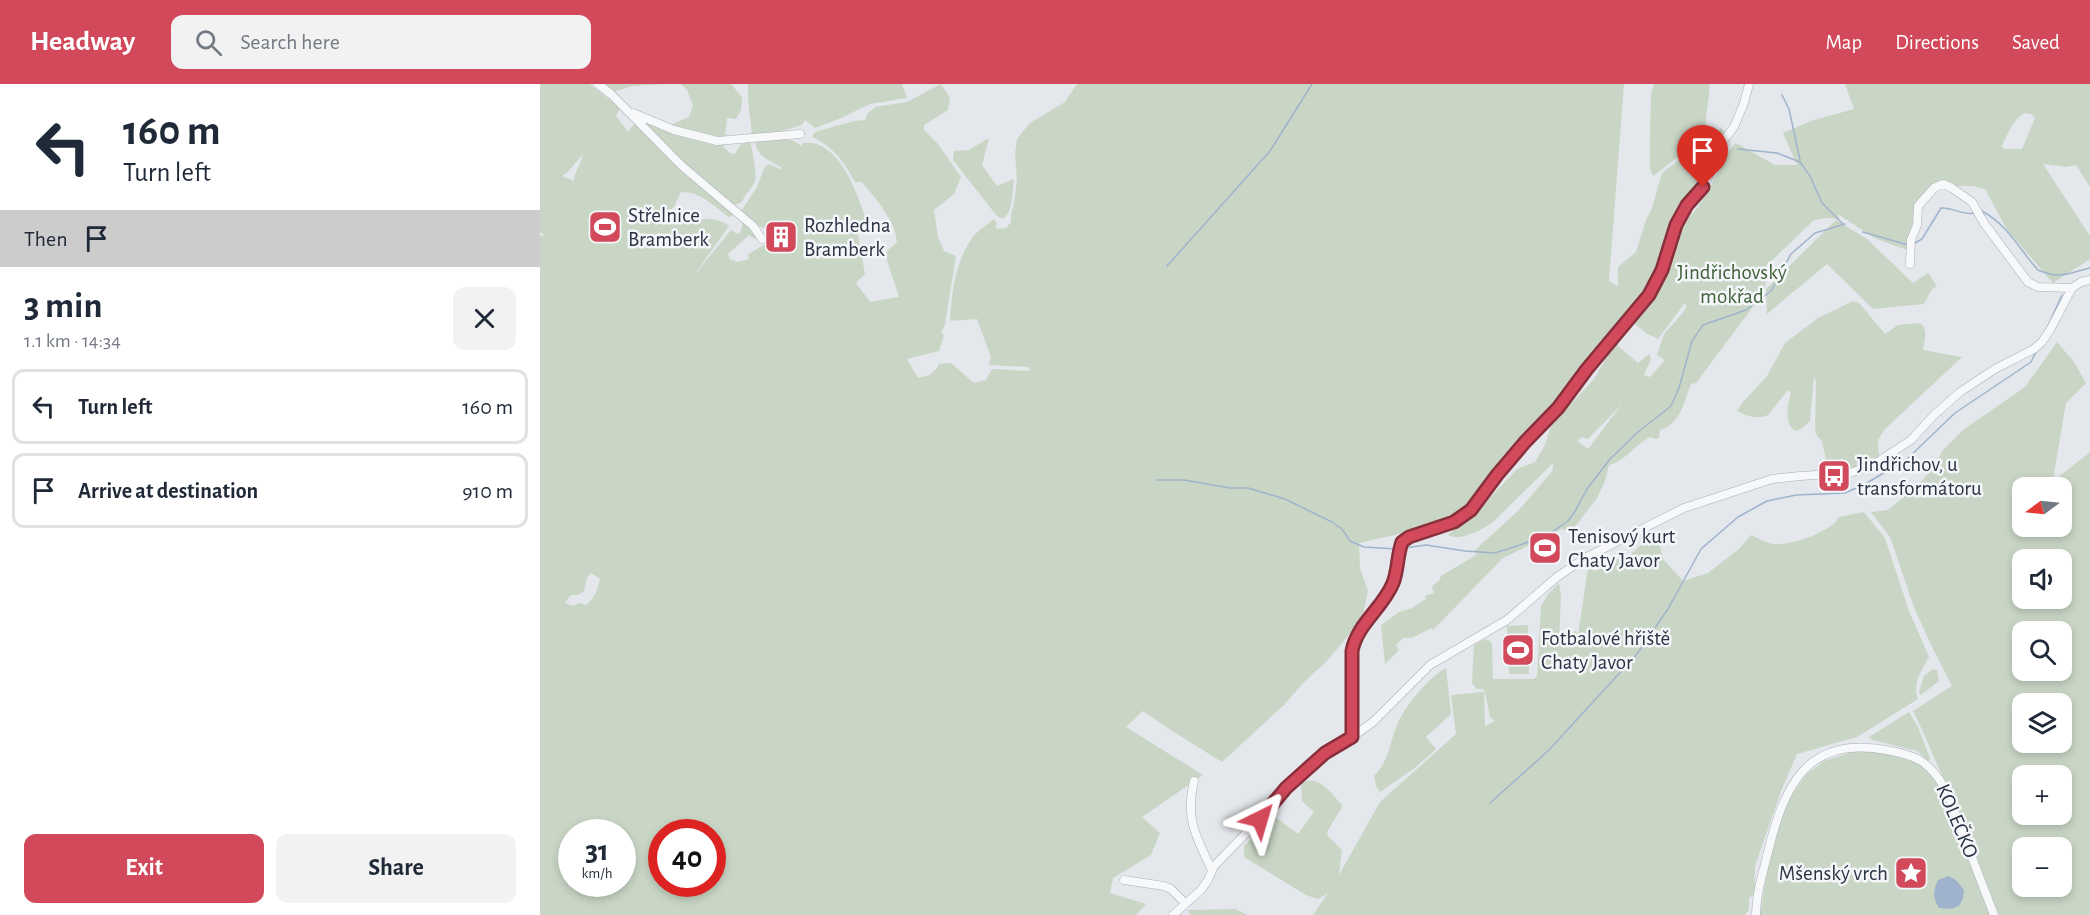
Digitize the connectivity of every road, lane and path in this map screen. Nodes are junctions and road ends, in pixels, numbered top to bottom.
1 (598, 84) edge
2 (1749, 84) edge
3 (626, 109) junction
4 (800, 134) dead end
5 (762, 239) dead end
6 (1910, 264) dead end
7 (2090, 280) edge
8 (2072, 288) junction
9 (1352, 737) junction
10 (1194, 781) dead end
11 (1212, 870) junction
12 (1124, 880) dead end
13 (1185, 903) junction
14 (1173, 915) edge
15 (1756, 915) edge
16 (1994, 915) edge

1 - 3 street
2 - 9 street
3 - 4 street
3 - 5 street
6 - 8 street
7 - 8 street
8 - 9 street
9 - 11 street
10 - 11 street
11 - 13 street
12 - 13 street
13 - 14 street
15 - 16 street, KOLEČKO

